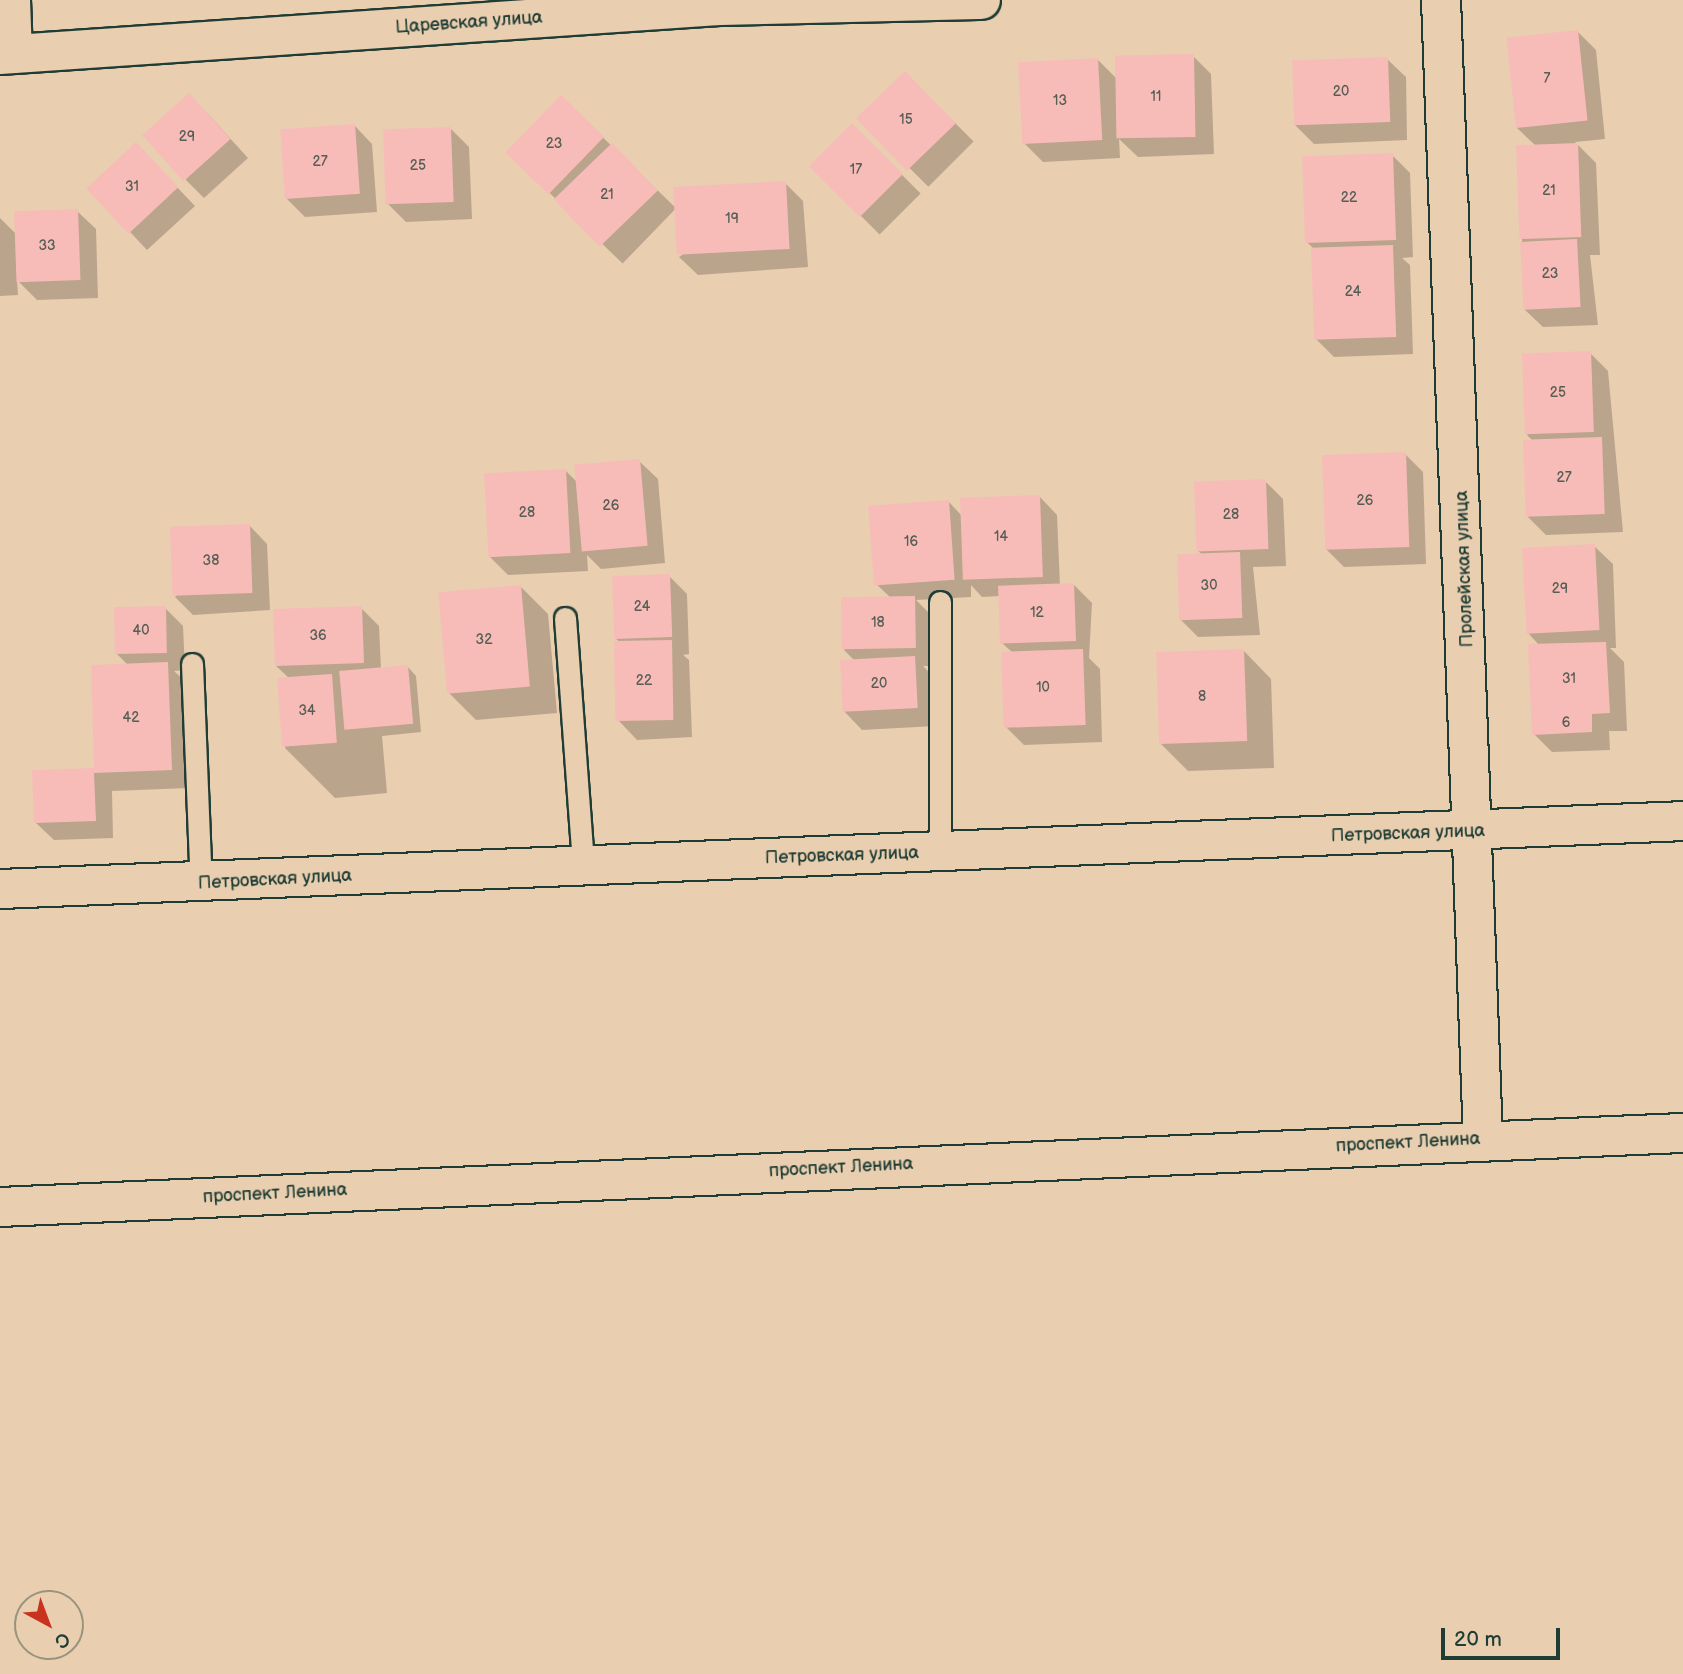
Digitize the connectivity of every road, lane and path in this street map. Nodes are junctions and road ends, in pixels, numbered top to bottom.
1 (11, 0) edge
2 (981, 0) edge
3 (1441, 0) edge
4 (718, 3) edge
5 (7, 55) edge
6 (940, 602) dead end
7 (565, 618) dead end
8 (192, 664) dead end
9 (1683, 821) edge
10 (1476, 832) junction
11 (940, 852) junction
12 (583, 866) junction
13 (201, 884) junction
14 (0, 889) edge
15 (1683, 1133) edge
16 (1483, 1139) junction
17 (0, 1207) edge

1 - 5 street
2 - 4 street, Царевская улица
3 - 10 street, Пролейская улица
4 - 5 street, Царевская улица
6 - 11 lane
7 - 12 lane
8 - 13 lane
9 - 10 street, Петровская улица
10 - 11 street, Петровская улица
10 - 16 street, Пролейская улица
11 - 12 street, Петровская улица
12 - 13 street, Петровская улица
13 - 14 street, Петровская улица
15 - 16 street, проспект Ленина
16 - 17 street, проспект Ленина

